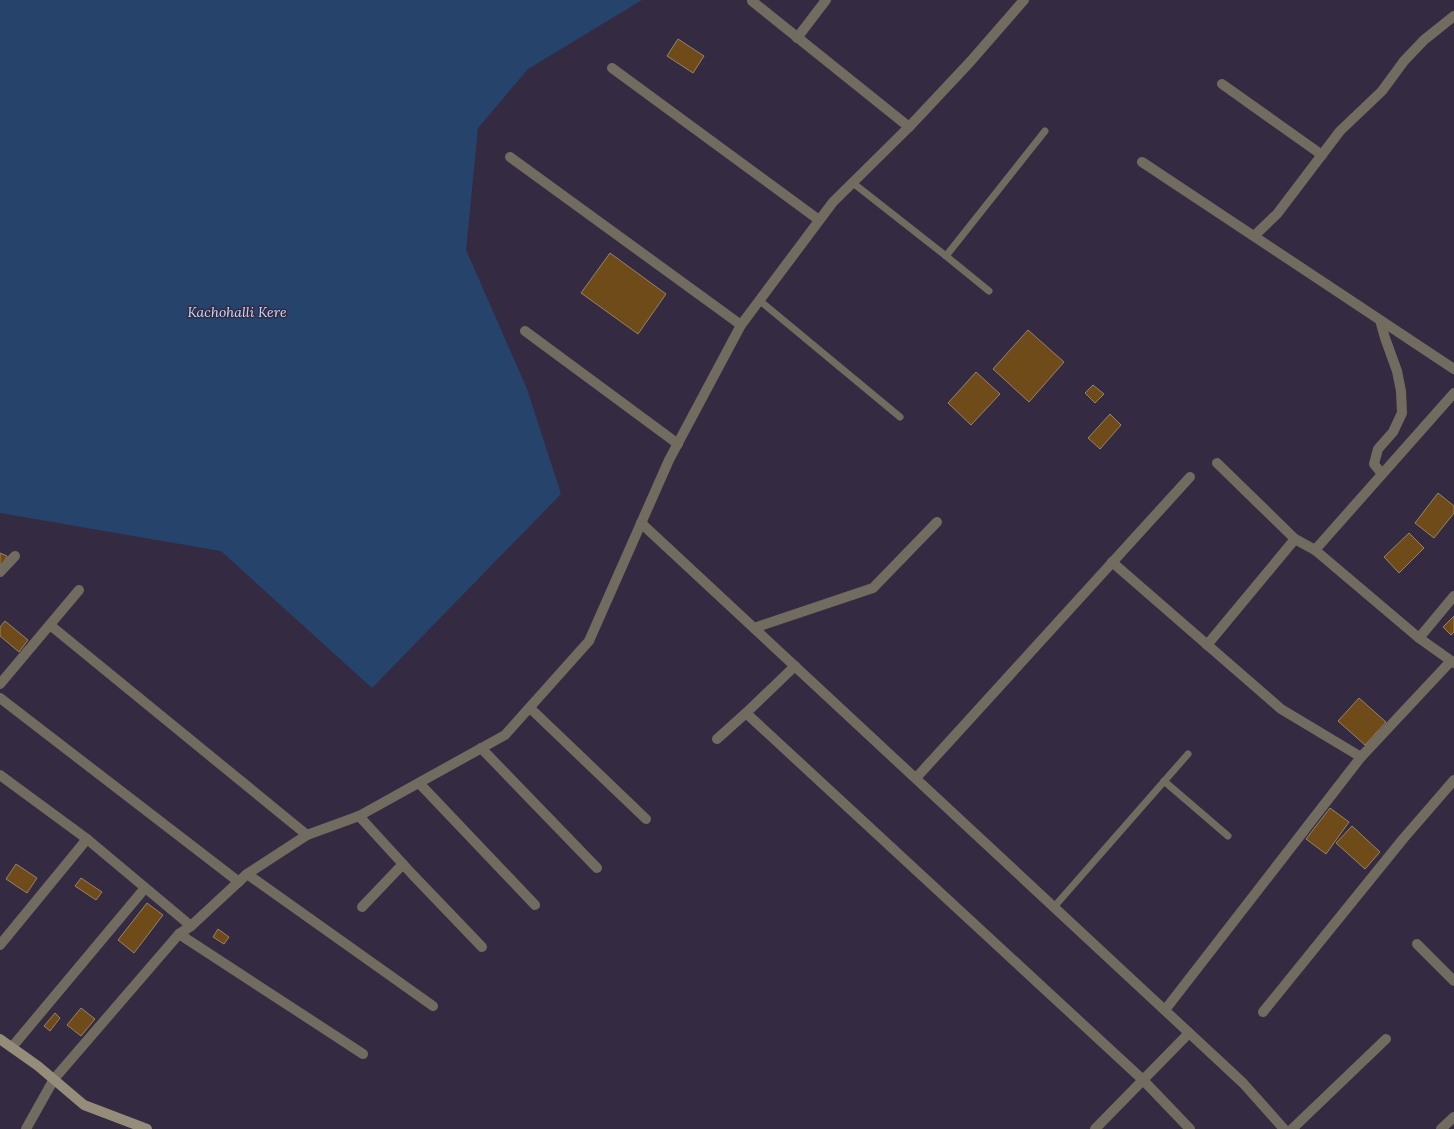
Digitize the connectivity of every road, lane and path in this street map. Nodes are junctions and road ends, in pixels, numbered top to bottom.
1 (752, 0) edge
2 (826, 0) edge
3 (1024, 0) edge
4 (1454, 16) edge
5 (797, 38) junction
6 (612, 68) dead end
7 (1222, 84) dead end
8 (909, 127) junction
9 (1045, 132) dead end
10 (1322, 154) junction
11 (510, 157) dead end
12 (1142, 162) dead end
13 (853, 183) junction
14 (820, 220) junction
15 (1254, 236) junction
16 (946, 256) junction
17 (989, 291) dead end
18 (759, 300) junction
19 (1380, 320) junction
20 (741, 325) junction
21 (525, 331) dead end
22 (1454, 369) edge
23 (1454, 393) edge
24 (900, 417) dead end
25 (678, 444) junction
26 (1217, 463) dead end
27 (1382, 474) junction
28 (1190, 477) dead end
29 (641, 522) junction
30 (937, 522) dead end
31 (1295, 539) junction
32 (1315, 550) junction
33 (15, 556) dead end
34 (1112, 562) junction
35 (0, 572) edge
36 (79, 590) dead end
37 (1454, 596) edge
38 (50, 625) junction
39 (754, 628) junction
40 (1419, 638) junction
41 (1207, 644) junction
42 (1452, 662) edge
43 (795, 666) junction
44 (0, 684) edge
45 (0, 698) edge
46 (530, 708) junction
47 (746, 713) junction
48 (717, 739) dead end
49 (481, 748) junction
50 (1188, 754) dead end
51 (1361, 757) junction
52 (0, 775) edge
53 (916, 778) junction
54 (1454, 780) edge
55 (1164, 781) junction
56 (419, 783) junction
57 (359, 816) junction
58 (646, 819) dead end
59 (307, 835) junction
60 (1228, 836) dead end
61 (87, 839) junction
62 (403, 864) junction
63 (597, 868) dead end
64 (248, 874) junction
65 (239, 882) junction
66 (145, 888) junction
67 (535, 905) dead end
68 (362, 907) dead end
69 (1054, 907) junction
70 (191, 926) junction
71 (179, 934) junction
72 (1417, 944) dead end
73 (0, 945) edge
74 (482, 947) dead end
75 (1454, 980) edge
76 (433, 1006) dead end
77 (1165, 1010) junction
78 (1263, 1012) dead end
79 (1189, 1033) junction
80 (0, 1039) edge
81 (1386, 1039) dead end
82 (12, 1047) junction
83 (363, 1054) dead end
84 (54, 1079) junction
85 (1143, 1080) junction
86 (1454, 1118) edge
87 (26, 1129) edge
88 (147, 1129) edge
89 (1095, 1129) edge
90 (1190, 1129) edge
91 (1284, 1129) edge
92 (1292, 1129) edge
93 (1442, 1129) edge

1 - 5 street
2 - 5 street
3 - 8 street
4 - 10 street
5 - 8 street
6 - 14 street
7 - 10 street
8 - 13 street
9 - 16 lane
10 - 15 street
11 - 20 street
12 - 15 street
13 - 14 street
13 - 16 lane
14 - 18 street
15 - 19 street
16 - 17 lane
18 - 20 street
18 - 24 lane
19 - 22 street
19 - 27 street
20 - 25 street
21 - 25 street
23 - 27 street
25 - 29 street
26 - 31 street
27 - 32 street
28 - 34 street
29 - 39 street
29 - 46 street
30 - 39 street
31 - 32 street
31 - 41 street
32 - 40 street
33 - 35 street
34 - 41 street
34 - 53 street
36 - 38 street
37 - 40 street
38 - 44 street
38 - 59 street
39 - 43 street
40 - 42 street
41 - 51 street
42 - 51 street
43 - 47 street
43 - 53 street
45 - 65 street
46 - 49 street
46 - 58 street
47 - 48 street
47 - 85 street
49 - 56 street
49 - 63 street
50 - 55 lane
51 - 77 street
52 - 61 street
53 - 69 street
54 - 78 street
55 - 60 lane
55 - 69 lane
56 - 57 street
56 - 67 street
57 - 59 street
57 - 62 street
59 - 64 street
61 - 66 street
61 - 73 street
62 - 68 street
62 - 74 street
64 - 65 street
64 - 76 street
65 - 70 street
66 - 70 street
66 - 82 street
69 - 77 street
70 - 71 street
71 - 83 street
71 - 84 street
72 - 75 street
77 - 79 street
79 - 85 street
79 - 91 street
80 - 82 main road
81 - 92 street
82 - 84 main road
84 - 87 street
84 - 88 main road
85 - 89 street
85 - 90 street
86 - 93 street

